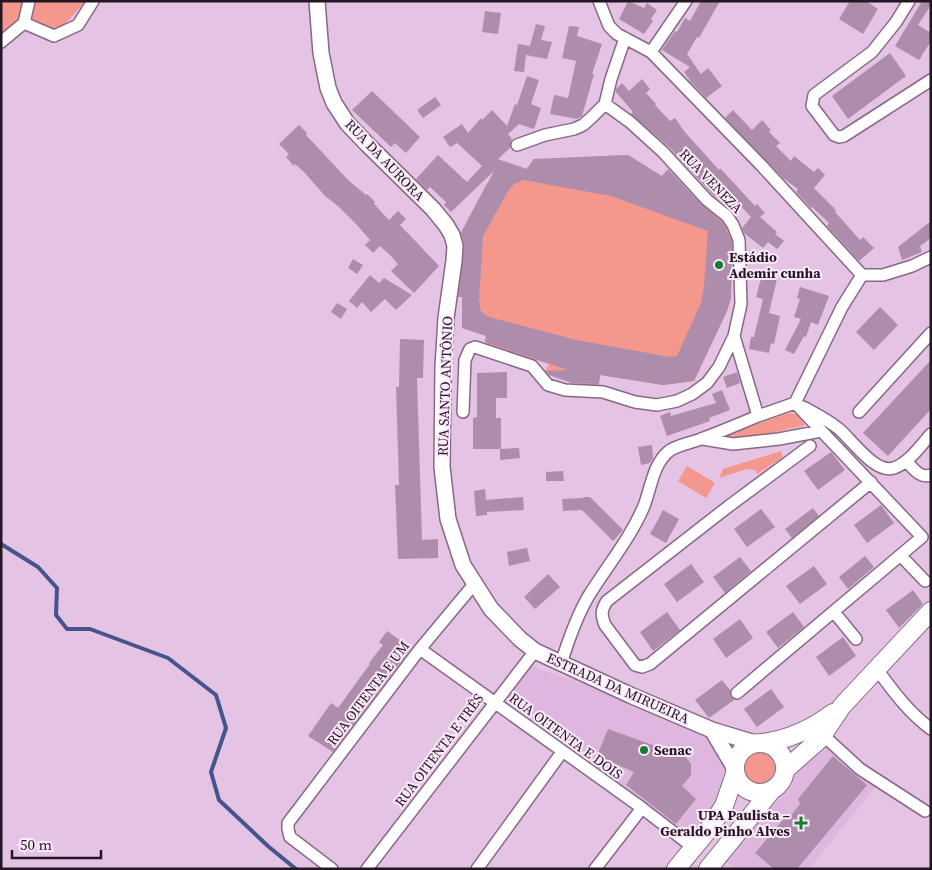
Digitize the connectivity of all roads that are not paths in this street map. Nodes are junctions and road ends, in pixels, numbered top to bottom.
1 (29, 1) edge
2 (93, 1) edge
3 (316, 1) edge
4 (599, 1) edge
5 (686, 1) edge
6 (909, 1) edge
7 (24, 23) junction
8 (625, 38) junction
9 (1, 42) edge
10 (651, 52) junction
11 (931, 80) edge
12 (605, 104) junction
13 (517, 145) dead end
14 (446, 225) joint
15 (931, 257) edge
16 (862, 275) junction
17 (931, 333) edge
18 (734, 336) junction
19 (443, 367) junction
20 (465, 367) junction
21 (795, 403) junction
22 (464, 412) dead end
23 (859, 412) dead end
24 (758, 416) junction
25 (821, 431) junction
26 (931, 434) edge
27 (704, 438) junction
28 (810, 446) dead end
29 (906, 461) junction
30 (931, 474) edge
31 (871, 482) junction
32 (448, 519) joint
33 (901, 556) junction
34 (925, 581) dead end
35 (475, 583) junction
36 (931, 611) edge
37 (834, 612) junction
38 (856, 639) dead end
39 (420, 649) junction
40 (536, 651) junction
41 (561, 664) junction
42 (876, 668) junction
43 (737, 693) dead end
44 (494, 702) junction
45 (842, 706) junction
46 (931, 729) edge
47 (712, 730) junction
48 (822, 735) junction
49 (759, 743) junction
50 (562, 752) junction
51 (785, 770) junction
52 (735, 771) junction
53 (771, 791) junction
54 (642, 808) junction
55 (925, 811) dead end
56 (694, 848) junction
57 (715, 866) edge
58 (332, 869) edge
59 (367, 869) edge
60 (477, 869) edge
61 (595, 869) edge
62 (676, 869) edge

1 - 7 street
2 - 7 street
3 - 14 main road, RUA DA AURORA
4 - 8 street
5 - 10 street
6 - 11 street
7 - 9 street
8 - 10 street
8 - 12 street
10 - 16 street
12 - 13 street
12 - 18 street, RUA VENEZA
14 - 19 main road, RUA SANTO ANTÔNIO
15 - 16 street
16 - 21 street
17 - 23 street
18 - 20 street
18 - 24 street, RUA VENEZA
19 - 20 street
19 - 32 main road, RUA SANTO ANTÔNIO
20 - 22 street
21 - 24 street
21 - 25 street
21 - 29 street
24 - 27 street
25 - 27 street
25 - 31 street
26 - 29 street
27 - 41 street
28 - 31 street
29 - 30 street
31 - 33 street
32 - 35 main road, ESTRADA DA MIRUEIRA
33 - 34 street
33 - 37 street
35 - 39 street, RUA OITENTA E UM
35 - 40 main road, ESTRADA DA MIRUEIRA
36 - 42 main road
37 - 38 street
37 - 43 street
39 - 44 street, RUA OITENTA E DOIS
39 - 58 street, RUA OITENTA E UM
40 - 41 main road, ESTRADA DA MIRUEIRA
40 - 44 street, RUA OITENTA E TRÊS
41 - 47 main road, ESTRADA DA MIRUEIRA
42 - 45 main road
42 - 46 street
44 - 50 street, RUA OITENTA E DOIS
44 - 59 street, RUA OITENTA E TRÊS
45 - 48 main road
45 - 49 main road
47 - 49 main road, ESTRADA DA MIRUEIRA
47 - 52 main road
48 - 51 main road
48 - 55 street
49 - 51 main road, ESTRADA DA MIRUEIRA
49 - 52 main road
50 - 54 street, RUA OITENTA E DOIS
50 - 60 street
51 - 53 main road
52 - 53 main road
52 - 56 main road
53 - 57 main road
54 - 56 street, RUA OITENTA E DOIS
54 - 61 street
56 - 62 main road

